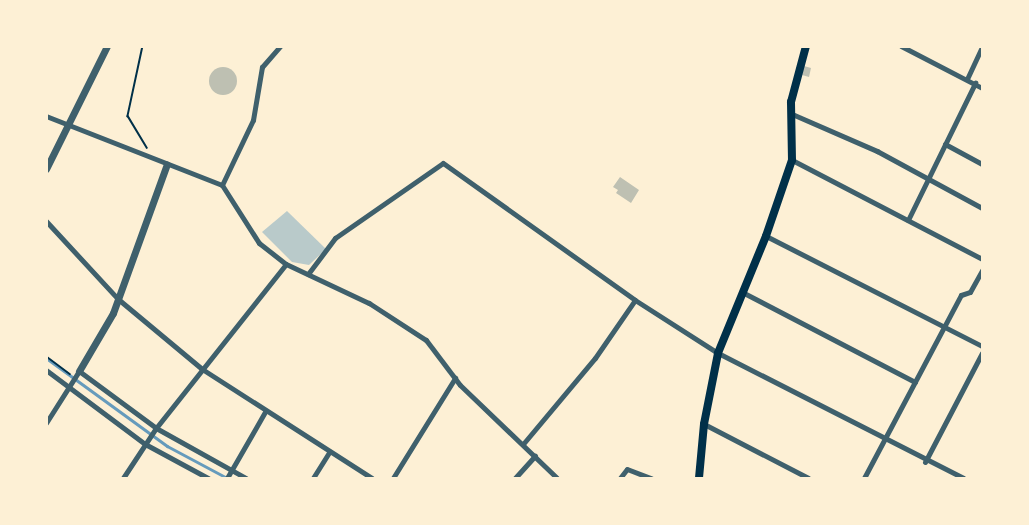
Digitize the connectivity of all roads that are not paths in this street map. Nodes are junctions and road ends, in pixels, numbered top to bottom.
1 (107, 46) edge
2 (280, 46) edge
3 (806, 46) edge
4 (901, 46) edge
5 (982, 47) edge
6 (966, 79) junction
7 (975, 83) junction
8 (982, 88) edge
9 (792, 114) junction
10 (46, 116) edge
11 (66, 124) junction
12 (945, 144) junction
13 (792, 160) junction
14 (167, 164) junction
15 (982, 164) edge
16 (46, 170) edge
17 (928, 178) junction
18 (222, 185) junction
19 (982, 208) edge
20 (908, 220) junction
21 (46, 221) edge
22 (766, 236) junction
23 (982, 259) edge
24 (286, 264) junction
25 (982, 270) edge
26 (308, 274) junction
27 (742, 292) junction
28 (118, 299) junction
29 (635, 300) junction
30 (945, 326) junction
31 (982, 346) edge
32 (718, 353) junction
33 (982, 353) edge
34 (202, 369) junction
35 (46, 370) edge
36 (77, 374) junction
37 (455, 378) junction
38 (915, 382) junction
39 (68, 384) junction
40 (265, 412) junction
41 (46, 423) edge
42 (704, 424) junction
43 (154, 431) junction
44 (884, 441) junction
45 (147, 442) junction
46 (523, 444) junction
47 (330, 452) junction
48 (535, 456) junction
49 (925, 462) junction
50 (228, 475) edge
51 (123, 478) edge
52 (208, 478) edge
53 (246, 478) edge
54 (313, 478) edge
55 (372, 478) edge
56 (393, 478) edge
57 (516, 478) edge
58 (557, 478) edge
59 (620, 478) edge
60 (651, 478) edge
61 (699, 478) edge
62 (808, 478) edge
63 (864, 478) edge
64 (963, 478) edge

1 - 11 street
2 - 18 street
3 - 9 main road
4 - 6 street
5 - 6 street
6 - 7 street
7 - 8 street
7 - 12 street
9 - 13 main road
9 - 17 street
10 - 11 street
11 - 14 street
11 - 16 street
12 - 15 street
12 - 17 street
13 - 20 street
13 - 22 main road
14 - 18 street
14 - 28 street
17 - 19 street
17 - 20 street
18 - 24 street
20 - 23 street
21 - 28 street
22 - 27 main road
22 - 30 street
24 - 26 street
24 - 34 street
25 - 30 street
26 - 29 street
26 - 37 street
27 - 32 main road
27 - 38 street
28 - 34 street
28 - 36 street
29 - 32 street
29 - 46 street
30 - 31 street
30 - 38 street
32 - 42 main road
32 - 44 street
33 - 49 street
34 - 40 street
34 - 43 street
35 - 39 street
36 - 39 street
36 - 43 street
37 - 46 street
37 - 56 street
38 - 44 street
39 - 41 street
39 - 45 street
40 - 47 street
40 - 50 street
42 - 61 main road
42 - 62 street
43 - 45 street
43 - 50 street
44 - 49 street
44 - 63 street
45 - 51 street
45 - 52 street
46 - 48 street
47 - 54 street
47 - 55 street
48 - 57 street
48 - 58 street
49 - 64 street
50 - 53 street
59 - 60 street

